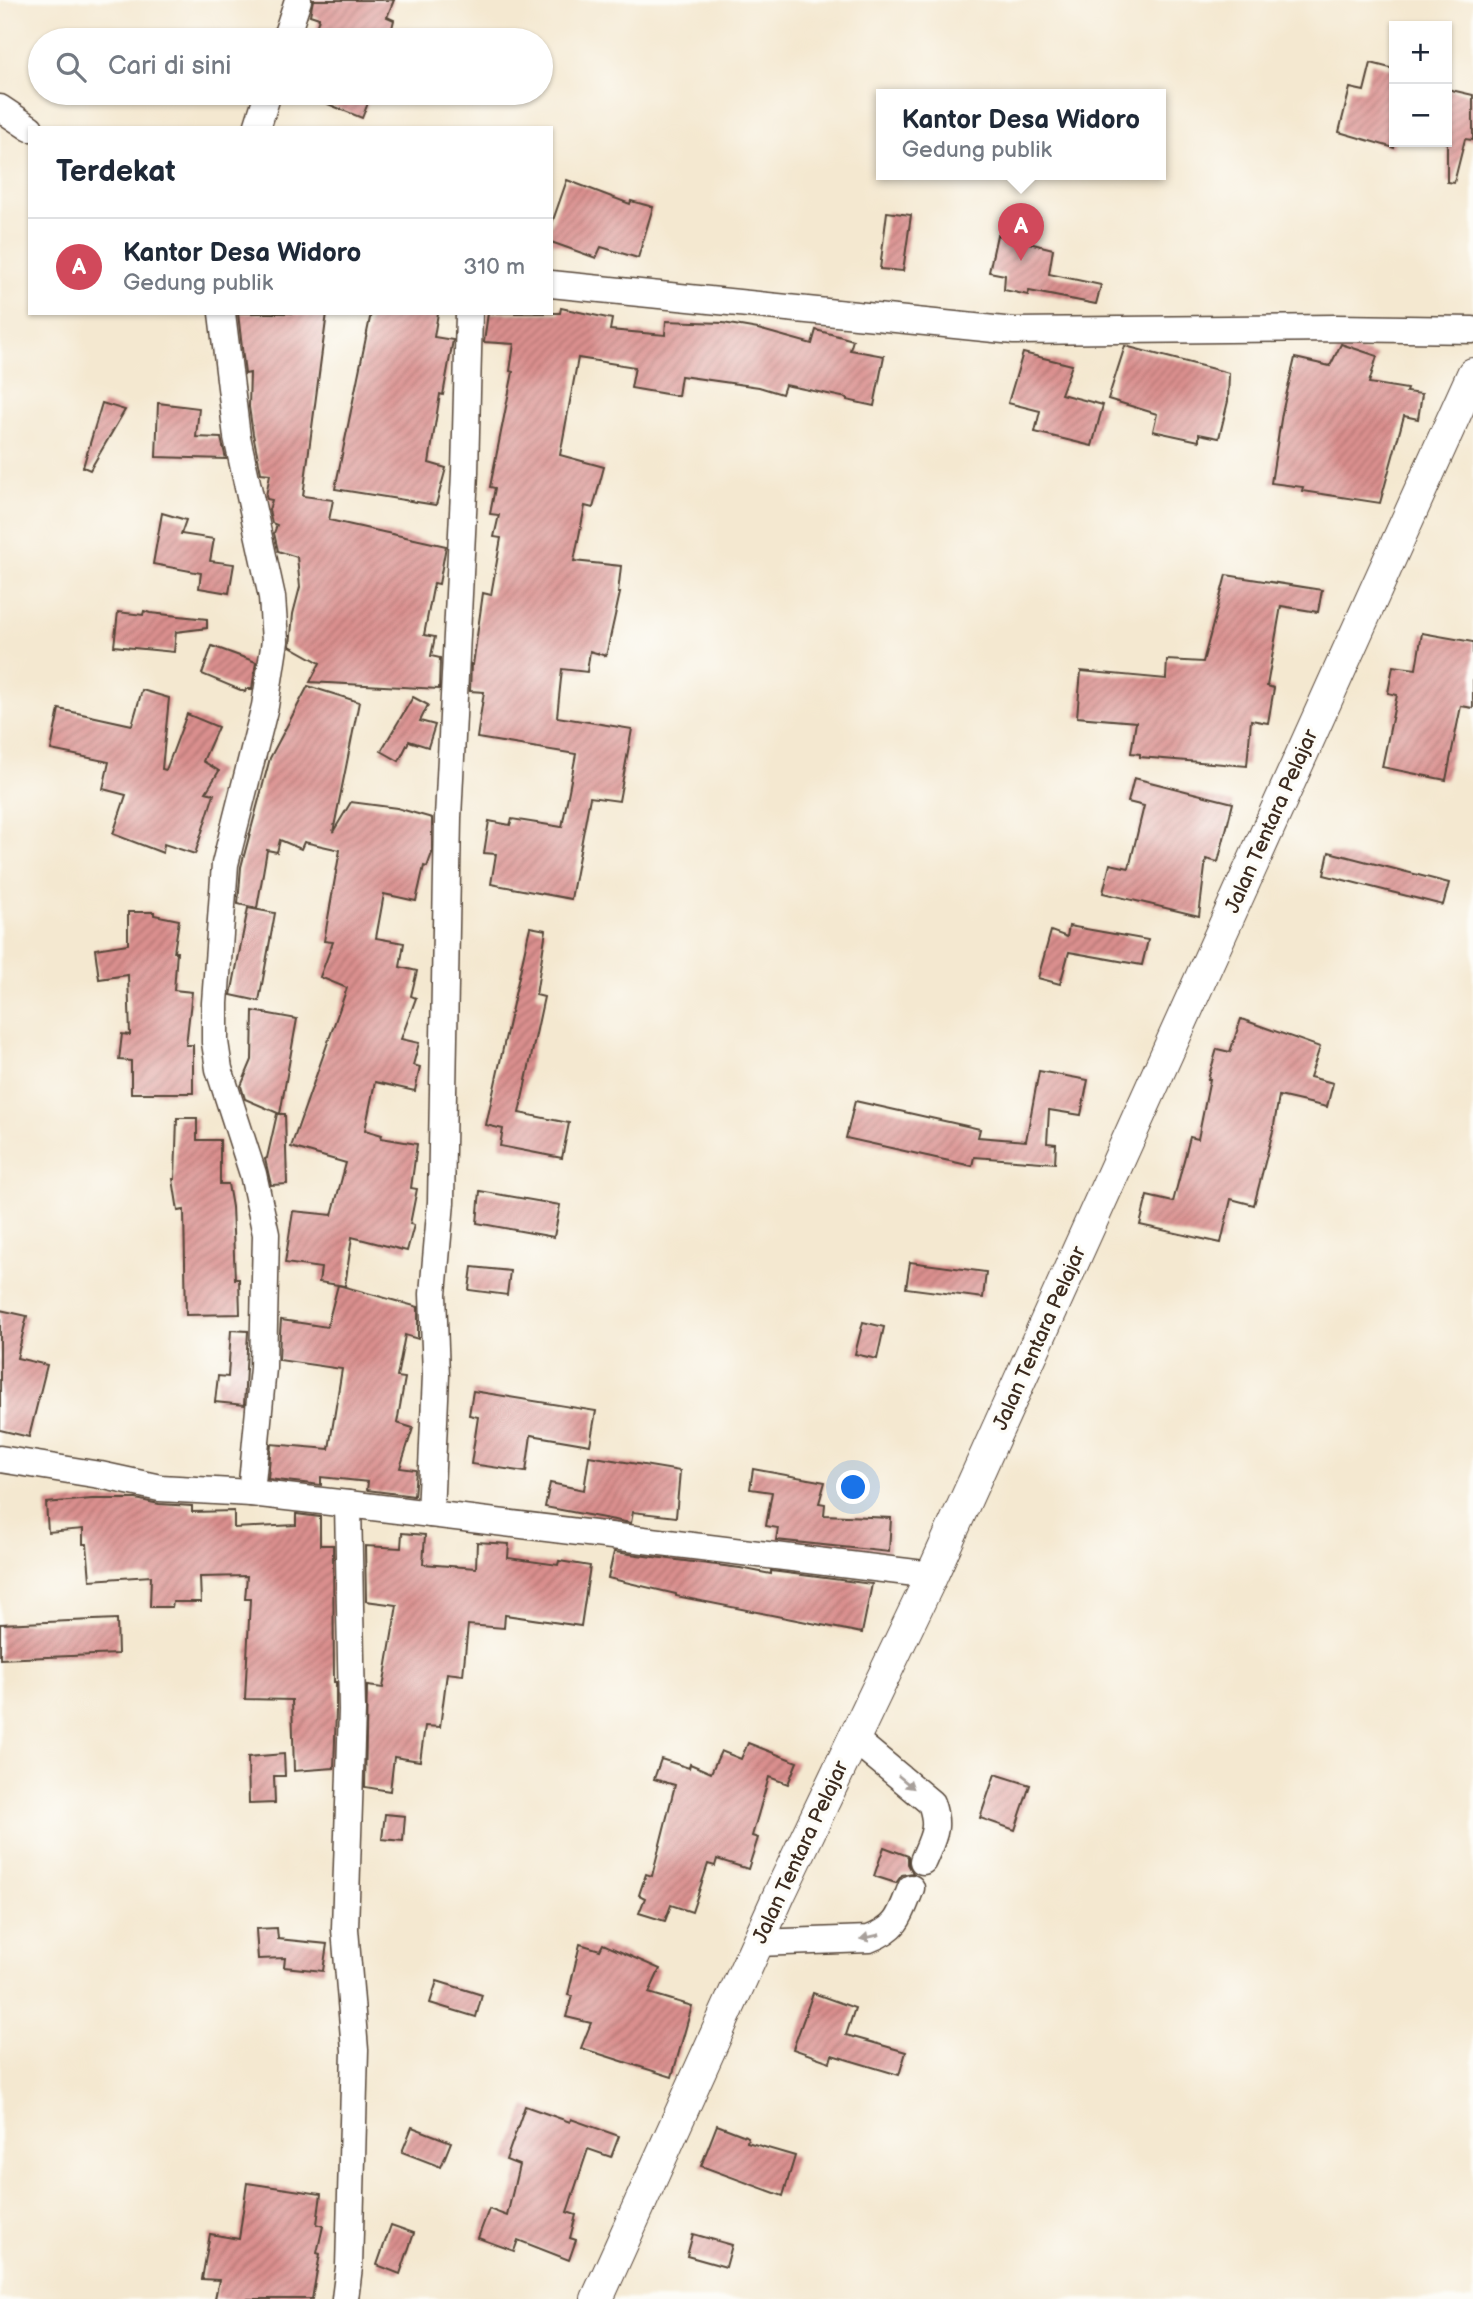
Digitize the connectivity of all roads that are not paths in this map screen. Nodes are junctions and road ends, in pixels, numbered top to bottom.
1 (298, 0) edge
2 (289, 28) edge
3 (264, 105) edge
4 (0, 107) edge
5 (258, 126) edge
6 (28, 127) edge
7 (553, 284) edge
8 (222, 315) edge
9 (469, 315) edge
10 (1473, 330) edge
11 (1473, 374) edge
12 (0, 1459) edge
13 (251, 1493) junction
14 (348, 1504) junction
15 (430, 1514) junction
16 (932, 1575) junction
17 (853, 1738) junction
18 (923, 1861) dead end
19 (911, 1888) dead end
20 (757, 1943) junction
21 (345, 2299) edge
22 (597, 2299) edge

1 - 2 street
3 - 5 street
4 - 6 street
7 - 10 street
8 - 13 street
9 - 15 street
11 - 16 main road, Jalan Tentara Pelajar
12 - 13 street
13 - 14 street
14 - 15 street
14 - 21 street
15 - 16 street
16 - 17 main road, Jalan Tentara Pelajar
17 -> 18 street
17 - 20 main road, Jalan Tentara Pelajar
19 -> 20 street
20 - 22 main road, Jalan Tentara Pelajar

